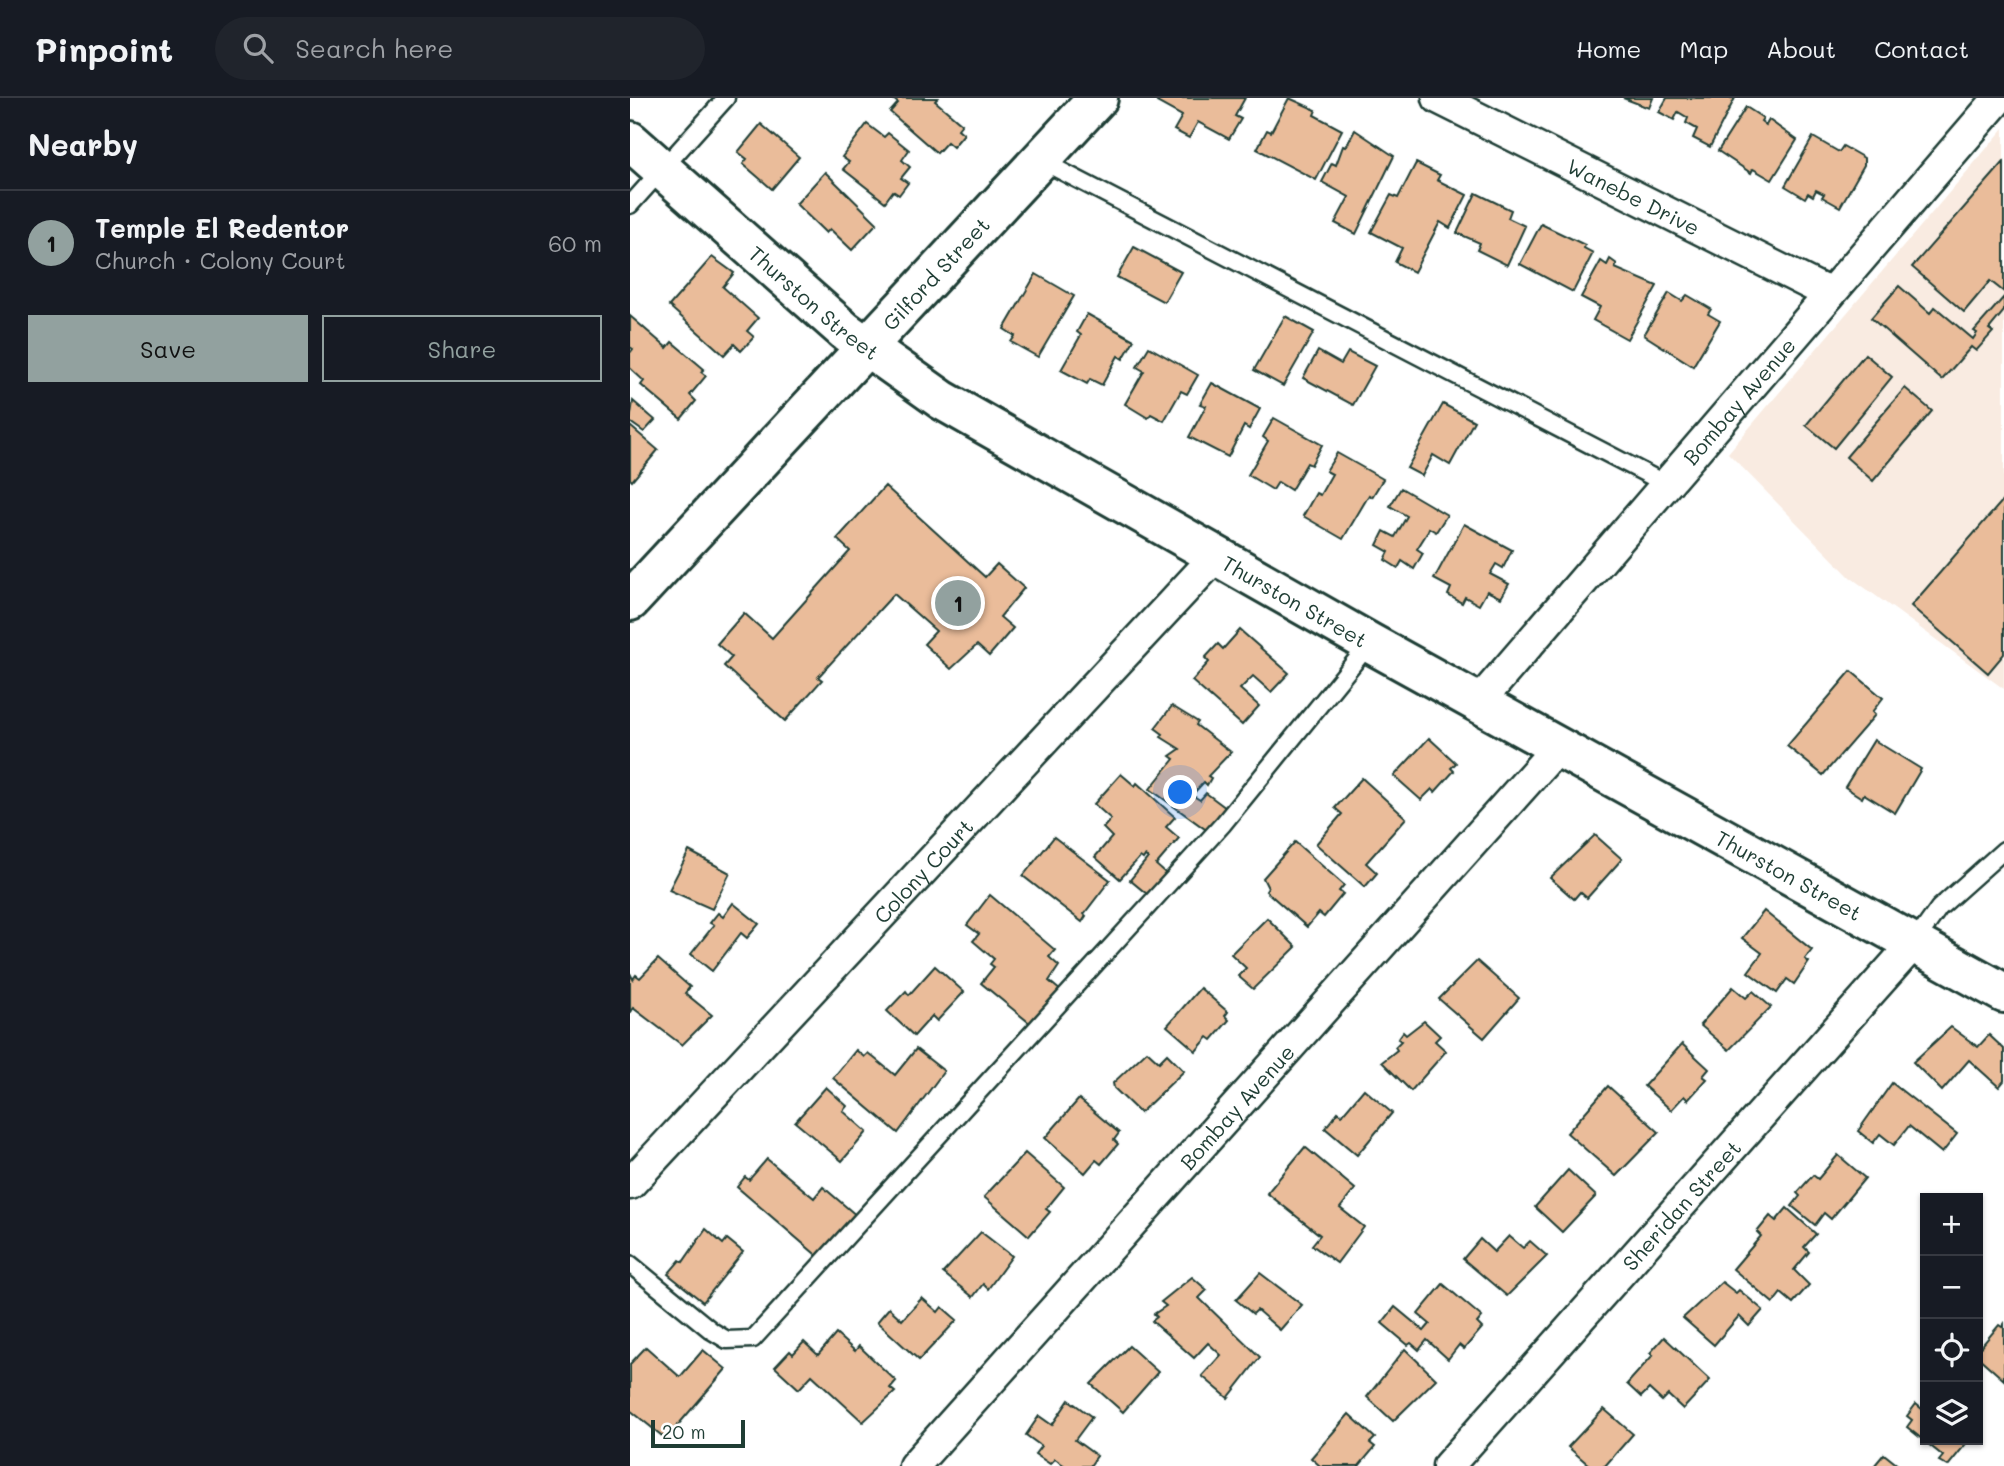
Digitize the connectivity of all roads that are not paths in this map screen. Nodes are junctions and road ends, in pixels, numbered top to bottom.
1 (726, 98) edge
2 (1098, 98) edge
3 (1438, 98) edge
4 (1997, 98) edge
5 (630, 141) edge
6 (1040, 160) junction
7 (663, 169) junction
8 (630, 205) edge
9 (1830, 294) junction
10 (865, 346) junction
11 (1666, 484) junction
12 (1216, 556) junction
13 (630, 601) edge
14 (1370, 643) junction
15 (1478, 703) junction
16 (1559, 746) junction
17 (2004, 850) edge
18 (1914, 943) junction
19 (2004, 993) edge
20 (630, 1184) edge
21 (630, 1264) edge
22 (914, 1466) edge
23 (1447, 1466) edge

1 - 7 lane
2 - 6 street, Gilford Street
3 - 9 street, Wanebe Drive
4 - 9 street, Bombay Avenue
5 - 7 street, Thurston Street
6 - 10 street, Gilford Street
6 - 11 lane
7 - 8 lane
7 - 10 street, Thurston Street
9 - 11 street, Bombay Avenue
10 - 12 street, Thurston Street
10 - 13 street, Gilford Street
11 - 15 street, Bombay Avenue
12 - 14 street, Thurston Street
12 - 20 street, Colony Court
14 - 15 street, Thurston Street
14 - 21 lane
15 - 16 street, Thurston Street
16 - 18 street, Thurston Street
16 - 22 street, Bombay Avenue
17 - 18 lane
18 - 19 street, Thurston Street
18 - 23 street, Sheridan Street

